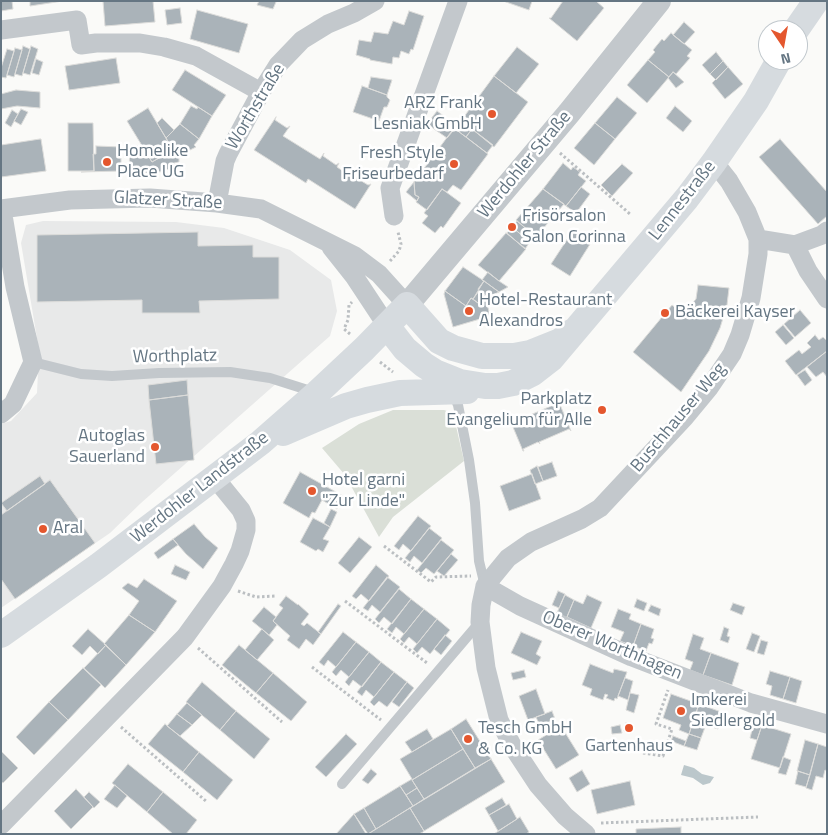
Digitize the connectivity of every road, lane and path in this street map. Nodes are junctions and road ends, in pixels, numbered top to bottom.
1 (375, 1) edge
2 (458, 1) edge
3 (659, 1) edge
4 (816, 1) edge
5 (803, 20) edge
6 (1, 30) edge
7 (773, 70) edge
8 (261, 92) junction
9 (714, 162) junction
10 (573, 163) dead end
11 (217, 203) junction
12 (1, 209) edge
13 (630, 214) dead end
14 (394, 216) joint
15 (827, 230) edge
16 (758, 239) junction
17 (326, 242) junction
18 (796, 245) junction
19 (379, 274) junction
20 (827, 299) edge
21 (407, 305) junction
22 (387, 326) junction
23 (573, 331) junction
24 (33, 362) junction
25 (514, 383) junction
26 (453, 391) junction
27 (317, 393) junction
28 (1, 414) edge
29 (260, 443) junction
30 (215, 478) junction
31 (384, 546) dead end
32 (483, 580) junction
33 (222, 586) junction
34 (276, 596) dead end
35 (345, 601) dead end
36 (480, 622) junction
37 (1, 635) edge
38 (185, 637) junction
39 (312, 667) dead end
40 (437, 671) junction
41 (674, 673) junction
42 (108, 716) junction
43 (282, 722) dead end
44 (827, 724) edge
45 (391, 728) junction
46 (643, 753) dead end
47 (342, 784) dead end
48 (207, 802) dead end
49 (758, 817) dead end
50 (1, 825) edge
51 (584, 832) edge

1 - 8 street, Worthstraße
2 - 14 street
3 - 21 street, Werdohler Straße
4 - 5 main road
6 - 8 street
7 - 9 main road, Lennestraße
8 - 11 street, Worthstraße
9 - 16 street, Buschhauser Weg
9 - 23 main road, Lennestraße
10 - 13 path
11 - 12 street, Glatzer Straße
11 - 17 street, Glatzer Straße
12 - 24 street, Glatzer Straße
14 - 19 path
15 - 18 street
16 - 18 street
16 - 32 street, Buschhauser Weg
17 - 19 street, Glatzer Straße
17 - 22 street, Glatzer Straße
18 - 20 street
19 - 21 street, Glatzer Straße
21 - 22 main road, Werdohler Straße
21 - 23 main road, Lennestraße
22 - 25 main road, Lennestraße
22 - 27 main road, Werdohler Landstraße
23 - 25 main road, Lennestraße
24 - 27 lane, Worthplatz
24 - 28 street
25 - 26 main road
26 - 29 main road
26 - 32 lane, Buschhauser Weg
27 - 29 main road, Werdohler Landstraße
29 - 30 main road, Werdohler Landstraße
30 - 33 street
30 - 37 main road, Werdohler Landstraße
31 - 32 path
32 - 36 street, Buschhauser Weg
32 - 41 street, Oberer Worthhagen
33 - 34 path
33 - 38 street
35 - 40 path
36 - 40 lane
36 - 51 street, Buschhauser Weg
38 - 42 street
38 - 43 path
39 - 45 path
40 - 45 lane
41 - 44 street, Oberer Worthhagen
41 - 46 path
42 - 48 path
42 - 50 street
45 - 47 lane
49 - 51 path

